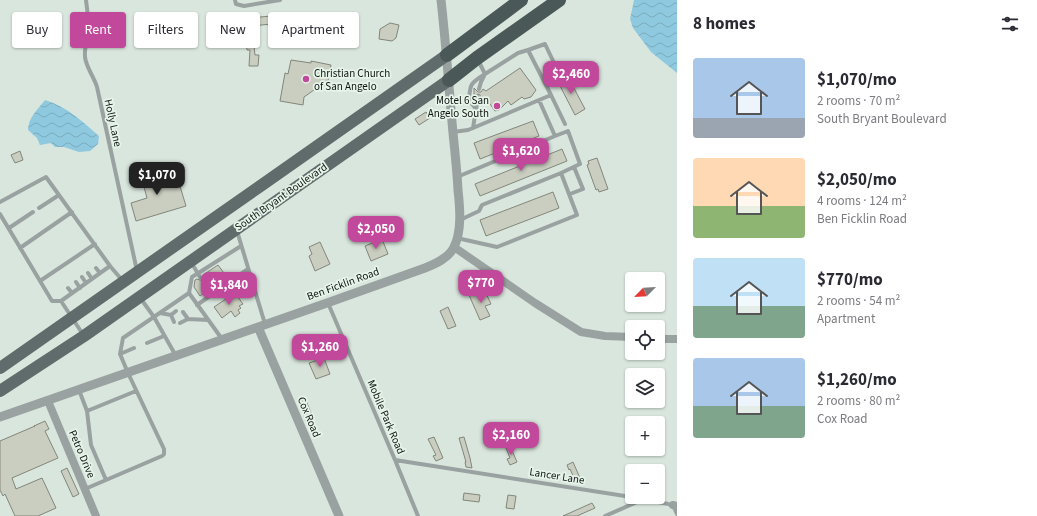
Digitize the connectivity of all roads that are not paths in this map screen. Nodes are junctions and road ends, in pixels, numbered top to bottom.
1 (86, 0) edge
2 (235, 0) edge
3 (280, 0) edge
4 (442, 0) edge
5 (521, 0) edge
6 (559, 0) edge
7 (528, 50) junction
8 (447, 55) junction
9 (476, 58) junction
10 (556, 67) dead end
11 (485, 74) junction
12 (449, 80) junction
13 (479, 89) dead end
14 (552, 94) junction
15 (478, 97) dead end
16 (539, 100) junction
17 (476, 109) junction
18 (565, 124) dead end
19 (473, 128) junction
20 (453, 132) junction
21 (555, 136) junction
22 (574, 167) junction
23 (562, 173) junction
24 (457, 177) junction
25 (259, 187) junction
26 (59, 194) junction
27 (570, 194) junction
28 (0, 202) edge
29 (271, 204) junction
30 (38, 208) dead end
31 (33, 212) dead end
32 (72, 212) junction
33 (0, 214) edge
34 (460, 220) junction
35 (9, 228) junction
36 (236, 229) junction
37 (456, 243) junction
38 (95, 244) junction
39 (241, 246) junction
40 (20, 248) junction
41 (84, 252) junction
42 (87, 256) dead end
43 (77, 257) junction
44 (70, 261) junction
45 (80, 261) dead end
46 (190, 261) junction
47 (64, 265) junction
48 (74, 266) dead end
49 (110, 266) junction
50 (96, 268) dead end
51 (248, 269) junction
52 (56, 270) junction
53 (67, 270) dead end
54 (88, 273) dead end
55 (100, 273) junction
56 (137, 273) junction
57 (60, 275) dead end
58 (199, 275) junction
59 (82, 277) dead end
60 (92, 279) junction
61 (40, 281) junction
62 (76, 282) dead end
63 (124, 282) junction
64 (86, 283) junction
65 (219, 283) dead end
66 (68, 288) dead end
67 (80, 288) junction
68 (222, 288) junction
69 (209, 290) dead end
70 (72, 293) junction
71 (189, 293) junction
72 (212, 295) junction
73 (139, 297) junction
74 (61, 301) junction
75 (327, 303) junction
76 (198, 305) junction
77 (183, 312) dead end
78 (160, 313) junction
79 (154, 317) junction
80 (72, 318) junction
81 (182, 318) dead end
82 (188, 319) junction
83 (208, 320) junction
84 (174, 322) dead end
85 (180, 323) dead end
86 (261, 326) junction
87 (84, 336) junction
88 (164, 336) junction
89 (625, 337) edge
90 (665, 339) edge
91 (677, 339) edge
92 (222, 340) junction
93 (147, 343) dead end
94 (134, 348) dead end
95 (120, 354) junction
96 (176, 356) junction
97 (0, 368) edge
98 (128, 373) junction
99 (79, 390) junction
100 (0, 391) edge
101 (136, 391) junction
102 (48, 401) junction
103 (87, 412) junction
104 (0, 417) edge
105 (395, 460) junction
106 (106, 480) junction
107 (85, 490) junction
108 (625, 496) edge
109 (665, 503) edge
110 (633, 504) edge
111 (675, 505) edge
112 (677, 514) edge
113 (96, 516) edge
114 (339, 516) edge
115 (418, 516) edge
116 (605, 516) edge

1 - 56 lane, Holly Lane
2 - 3 lane
4 - 8 street
5 - 8 highway, South Bryant Boulevard
6 - 9 highway, South Bryant Boulevard
7 - 10 lane
7 - 11 lane
7 - 14 lane
8 - 12 street
8 - 25 main road, South Bryant Boulevard
9 - 11 lane
9 - 12 highway, South Bryant Boulevard
11 - 13 lane
11 - 17 lane
12 - 20 street
12 - 29 main road, South Bryant Boulevard
14 - 16 lane
14 - 18 lane
15 - 17 lane
16 - 19 lane
16 - 21 lane
17 - 19 lane
19 - 20 lane
20 - 24 street
21 - 22 lane
21 - 24 lane
22 - 23 lane
22 - 27 lane
23 - 27 lane
23 - 34 lane
24 - 34 street
25 - 29 main road
25 - 56 main road, South Bryant Boulevard
26 - 28 lane
26 - 30 lane
26 - 32 lane
27 - 37 lane
29 - 36 main road, South Bryant Boulevard
31 - 35 lane
32 - 38 lane
32 - 40 lane
33 - 35 lane
34 - 37 street
35 - 40 lane
36 - 39 lane
36 - 46 main road, South Bryant Boulevard
37 - 75 street, Ben Ficklin Road
37 - 89 street
38 - 41 lane
38 - 49 lane
39 - 51 lane
39 - 58 lane
40 - 61 lane
41 - 42 lane
41 - 43 lane
43 - 44 lane
43 - 45 lane
44 - 47 lane
44 - 48 lane
46 - 58 lane
46 - 73 main road, South Bryant Boulevard
47 - 52 lane
47 - 53 lane
49 - 55 lane
49 - 63 lane
50 - 55 lane
51 - 68 lane
51 - 86 lane
52 - 57 lane
52 - 61 lane
54 - 60 lane
55 - 60 lane
56 - 63 main road, South Bryant Boulevard
58 - 71 lane
59 - 64 lane
60 - 64 lane
61 - 74 lane
62 - 67 lane
63 - 80 main road, South Bryant Boulevard
64 - 67 lane
65 - 68 lane
66 - 70 lane
67 - 70 lane
68 - 72 lane
69 - 72 lane
70 - 74 lane
71 - 76 lane
71 - 78 lane
72 - 76 lane
73 - 79 lane
73 - 87 main road, South Bryant Boulevard
74 - 80 lane
75 - 86 street, Ben Ficklin Road
75 - 105 lane, Mobile Park Road
76 - 83 lane
77 - 82 lane
78 - 79 lane
78 - 84 lane
79 - 88 lane
79 - 95 lane
80 - 87 lane
80 - 97 main road, South Bryant Boulevard
81 - 82 lane
82 - 83 lane
82 - 85 lane
83 - 92 lane
86 - 92 street, Ben Ficklin Road
86 - 114 street, Cox Road
87 - 100 main road, South Bryant Boulevard
88 - 93 lane
88 - 96 lane
90 - 91 street
92 - 96 street, Ben Ficklin Road
94 - 95 lane
95 - 98 lane
96 - 98 street, Ben Ficklin Road
98 - 99 street, Ben Ficklin Road
98 - 101 lane
99 - 102 street, Ben Ficklin Road
99 - 103 lane
101 - 103 lane
101 - 106 lane
102 - 104 street, Ben Ficklin Road
102 - 107 street, Petro Drive
103 - 106 lane
105 - 108 lane, Lancer Lane
105 - 115 lane, Mobile Park Road
106 - 107 lane
107 - 113 street, Petro Drive
109 - 111 lane, Lancer Lane
110 - 116 lane
111 - 112 lane

